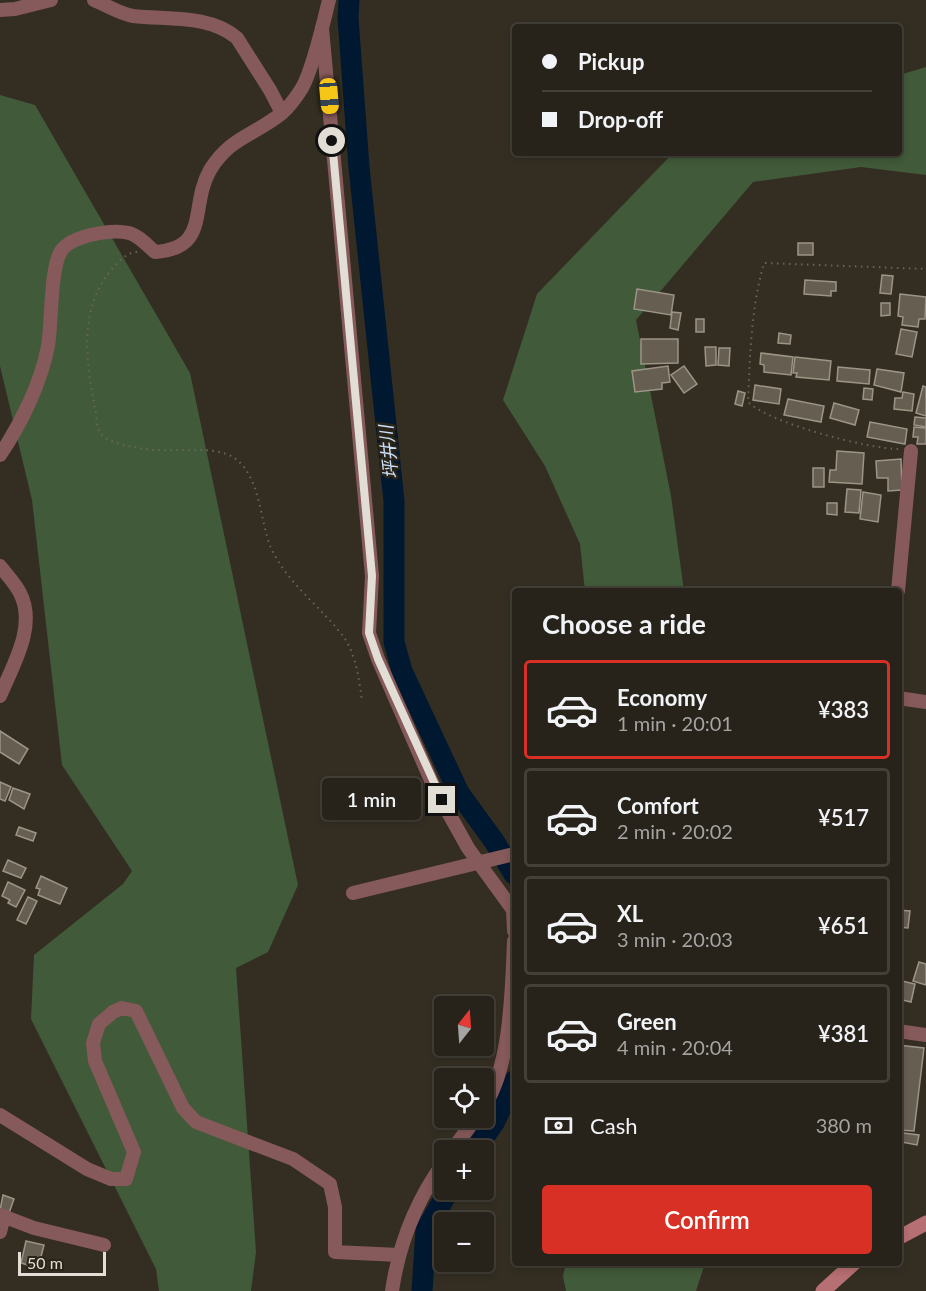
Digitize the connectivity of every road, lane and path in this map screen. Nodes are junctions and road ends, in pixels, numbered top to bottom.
1 (51, 0) edge
2 (94, 0) edge
3 (328, 6) edge
4 (0, 10) edge
5 (322, 28) junction
6 (282, 113) junction
7 (155, 252) junction
8 (926, 269) edge
9 (912, 451) joint
10 (0, 455) edge
11 (0, 566) edge
12 (898, 588) edge
13 (0, 696) edge
14 (902, 699) edge
15 (362, 701) dead end
16 (926, 702) edge
17 (512, 854) edge
18 (486, 861) junction
19 (353, 893) dead end
20 (512, 908) edge
21 (512, 984) edge
22 (902, 1032) edge
23 (926, 1035) edge
24 (494, 1087) edge
25 (0, 1115) edge
26 (434, 1178) edge
27 (2, 1215) edge
28 (926, 1224) edge
29 (0, 1232) edge
30 (902, 1236) edge
31 (104, 1245) dead end
32 (399, 1255) junction
33 (851, 1266) edge
34 (392, 1291) edge
35 (823, 1291) edge

1 - 4 street
2 - 6 street
3 - 5 street
5 - 6 street
5 - 18 street
6 - 7 street
7 - 10 street
7 - 15 path
8 - 9 path
9 - 12 street
11 - 13 street
14 - 16 street
17 - 18 street
18 - 19 street
18 - 20 street
21 - 24 street
22 - 23 street
25 - 32 street
26 - 32 street
27 - 29 street
27 - 31 street
28 - 30 street
32 - 34 street
33 - 35 street

